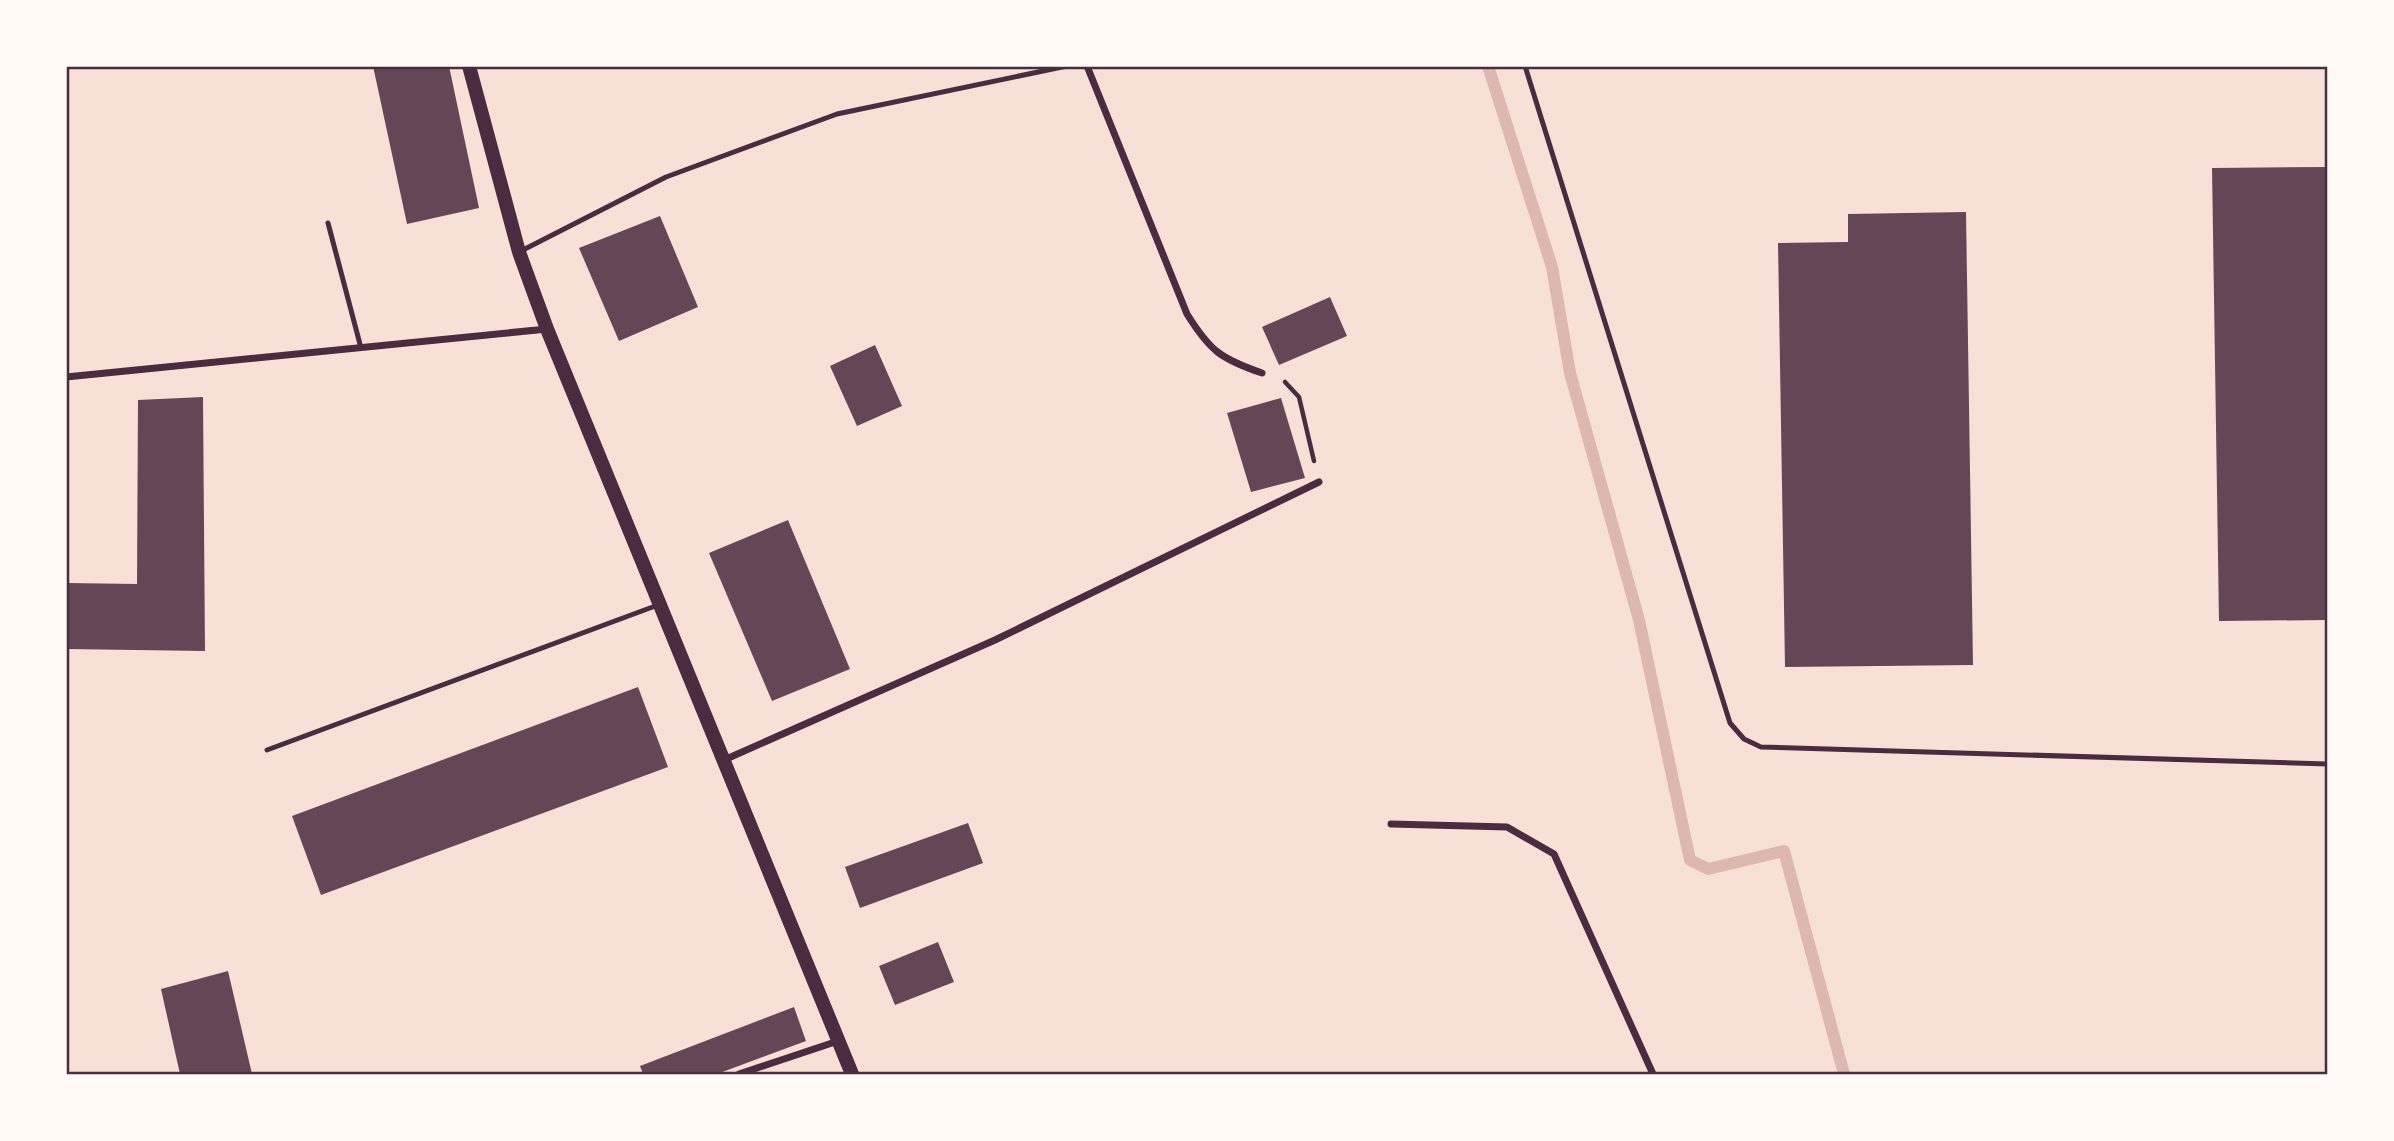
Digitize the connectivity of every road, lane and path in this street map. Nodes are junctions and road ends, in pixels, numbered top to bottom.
1 (469, 66) edge
2 (1066, 66) edge
3 (1087, 66) edge
4 (1525, 66) edge
5 (328, 223) dead end
6 (519, 252) junction
7 (547, 329) junction
8 (361, 348) junction
9 (1262, 373) joint
10 (66, 377) edge
11 (1319, 482) joint
12 (658, 604) junction
13 (267, 750) dead end
14 (724, 761) junction
15 (2328, 764) edge
16 (1391, 824) dead end
17 (838, 1041) junction
18 (739, 1074) edge
19 (852, 1074) edge
20 (1653, 1074) edge

1 - 6 main road
2 - 6 lane
3 - 9 street
4 - 15 lane
5 - 8 lane
6 - 7 main road
7 - 8 street
7 - 12 main road
8 - 10 street
9 - 11 path
11 - 14 street
12 - 13 lane
12 - 14 main road
14 - 17 main road
16 - 20 street
17 - 18 street
17 - 19 main road

